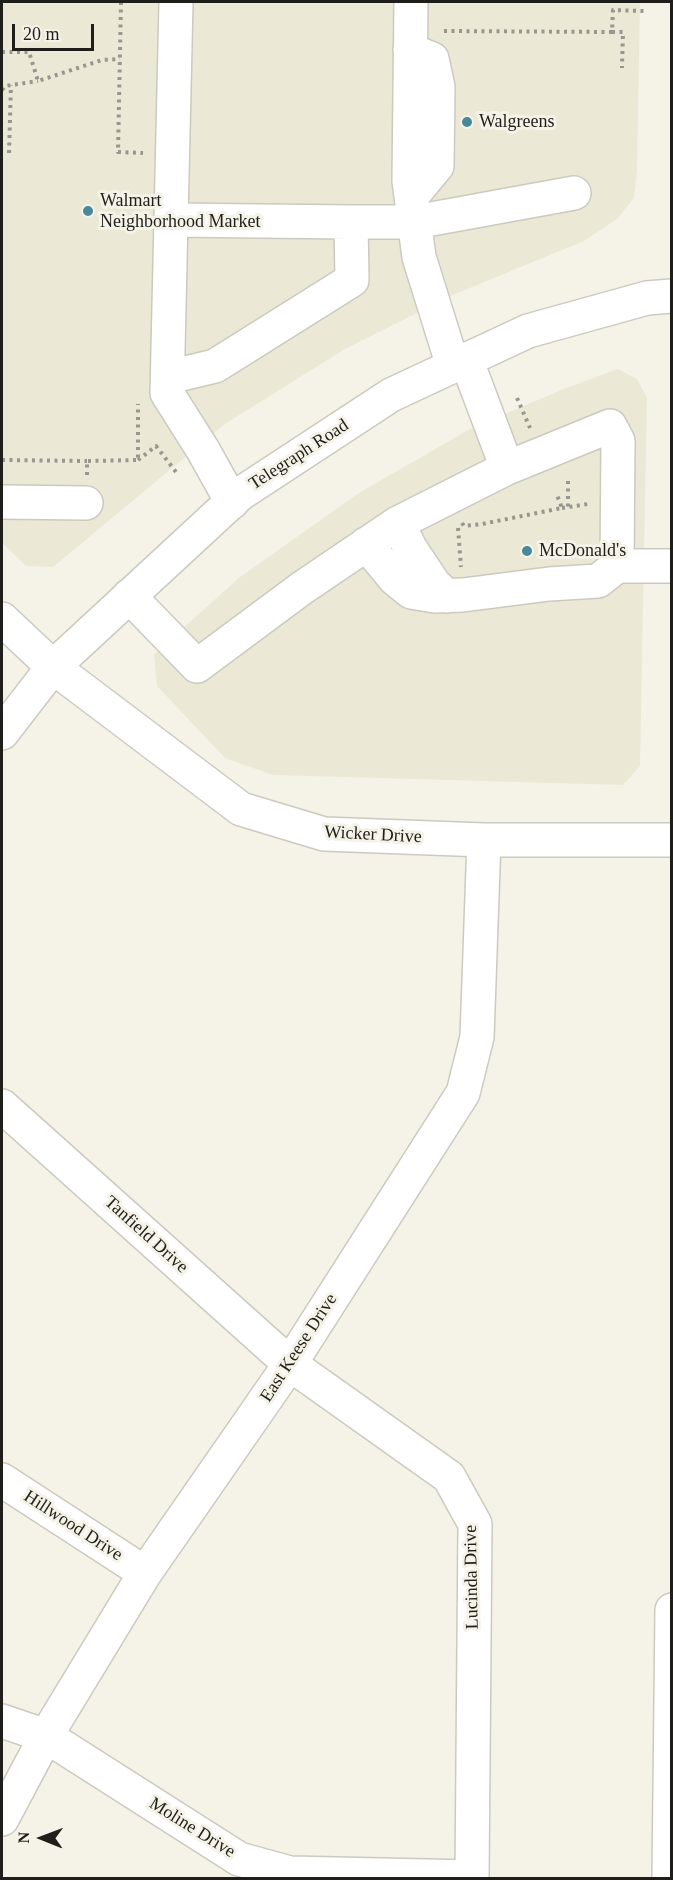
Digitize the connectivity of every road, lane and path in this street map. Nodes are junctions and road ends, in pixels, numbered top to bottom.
1 (121, 2) edge
2 (176, 2) edge
3 (644, 10) dead end
4 (411, 27) edge
5 (612, 32) junction
6 (2, 52) edge
7 (120, 59) junction
8 (622, 68) dead end
9 (38, 81) junction
10 (11, 85) junction
11 (2, 90) edge
12 (9, 153) dead end
13 (144, 164) dead end
14 (574, 193) dead end
15 (413, 209) junction
16 (172, 220) junction
17 (351, 222) junction
18 (672, 296) edge
19 (459, 362) junction
20 (169, 377) junction
21 (517, 398) dead end
22 (138, 403) dead end
23 (534, 437) dead end
24 (2, 460) edge
25 (138, 460) junction
26 (87, 461) junction
27 (507, 468) junction
28 (176, 472) dead end
29 (568, 481) dead end
30 (557, 495) dead end
31 (448, 498) junction
32 (2, 502) edge
33 (232, 502) junction
34 (86, 503) joint
35 (568, 507) dead end
36 (398, 522) junction
37 (464, 526) junction
38 (366, 544) junction
39 (617, 566) junction
40 (672, 566) edge
41 (455, 585) junction
42 (129, 596) junction
43 (2, 619) edge
44 (53, 667) junction
45 (2, 733) edge
46 (484, 840) junction
47 (672, 840) edge
48 (2, 1106) edge
49 (290, 1364) junction
50 (2, 1480) edge
51 (145, 1573) junction
52 (672, 1610) edge
53 (2, 1721) edge
54 (46, 1736) junction
55 (2, 1819) edge
56 (472, 1878) edge
57 (669, 1878) edge

1 - 7 path
2 - 16 street
3 - 5 path
4 - 5 path
4 - 15 street
5 - 8 path
6 - 9 path
7 - 9 path
7 - 13 path
9 - 10 path
10 - 11 path
10 - 12 path
14 - 15 street
15 - 17 street
15 - 19 street
16 - 17 street
16 - 20 street
17 - 20 street
18 - 19 street, Telegraph Road
19 - 27 street
19 - 33 street, Telegraph Road
20 - 33 street
21 - 23 path
22 - 25 path
24 - 26 path
25 - 26 path
25 - 28 path
26 - 34 path
27 - 31 street
27 - 39 street
29 - 35 path
30 - 37 path
31 - 36 street
31 - 37 path
32 - 34 street
33 - 42 street, Telegraph Road
36 - 38 street
36 - 41 street
37 - 41 path
38 - 41 street
38 - 42 street
39 - 40 street
39 - 41 street
42 - 44 street, Telegraph Road
43 - 44 street, Wicker Drive
44 - 45 street, Telegraph Road
44 - 46 street, Wicker Drive
46 - 47 street, Wicker Drive
46 - 49 street, East Keese Drive
48 - 49 street, Tanfield Drive
49 - 51 street, East Keese Drive
49 - 56 street, Lucinda Drive
50 - 51 street, Hillwood Drive
51 - 54 street, East Keese Drive
52 - 57 street
53 - 54 street, Moline Drive
54 - 55 street, East Keese Drive
54 - 56 street, Moline Drive

